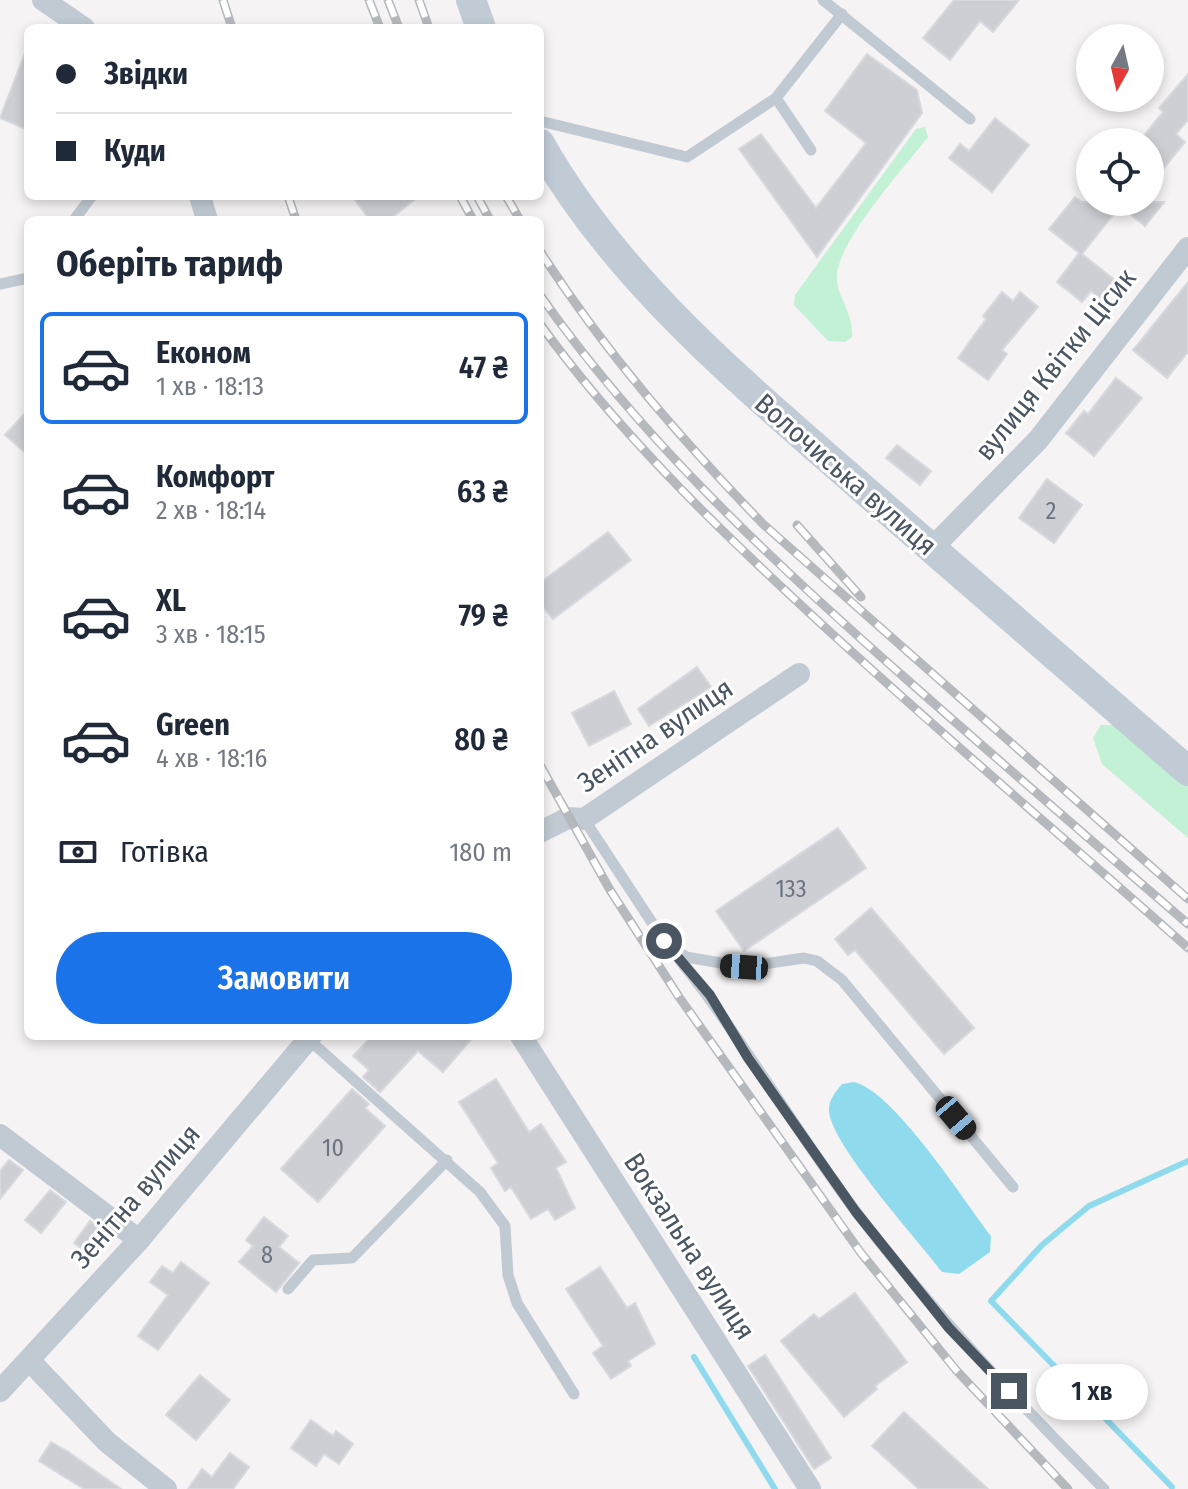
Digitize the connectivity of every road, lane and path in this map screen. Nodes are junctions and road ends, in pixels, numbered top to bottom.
1 (43, 0) edge
2 (471, 0) edge
3 (823, 0) edge
4 (842, 14) junction
5 (78, 24) edge
6 (480, 24) edge
7 (776, 98) junction
8 (970, 119) dead end
9 (544, 122) edge
10 (811, 150) dead end
11 (544, 151) edge
12 (1188, 248) edge
13 (24, 279) edge
14 (0, 284) edge
15 (932, 548) junction
16 (799, 674) dead end
17 (1188, 771) edge
18 (584, 819) junction
19 (544, 830) edge
20 (664, 941) junction
21 (307, 1040) edge
22 (311, 1040) edge
23 (524, 1040) edge
24 (0, 1135) edge
25 (447, 1160) junction
26 (1013, 1187) dead end
27 (139, 1240) junction
28 (288, 1289) dead end
29 (29, 1360) junction
30 (0, 1391) edge
31 (574, 1394) dead end
32 (166, 1489) edge
33 (810, 1489) edge
34 (1104, 1489) edge

1 - 5 street
2 - 6 main road
3 - 4 lane
4 - 7 lane
4 - 8 lane
7 - 9 lane
7 - 10 lane
11 - 15 main road, Волочиська вулиця
12 - 15 street, вулиця Квітки Цісик
13 - 14 lane
15 - 17 main road, Волочиська вулиця
16 - 18 street, Зенітна вулиця
18 - 19 street, Зенітна вулиця
18 - 20 lane
20 - 26 lane
20 - 34 lane
21 - 27 street, Зенітна вулиця
22 - 25 lane
23 - 33 street, Вокзальна вулиця
24 - 27 street
25 - 28 lane
25 - 31 lane
27 - 29 street, Зенітна вулиця
29 - 30 street, Зенітна вулиця
29 - 32 street

